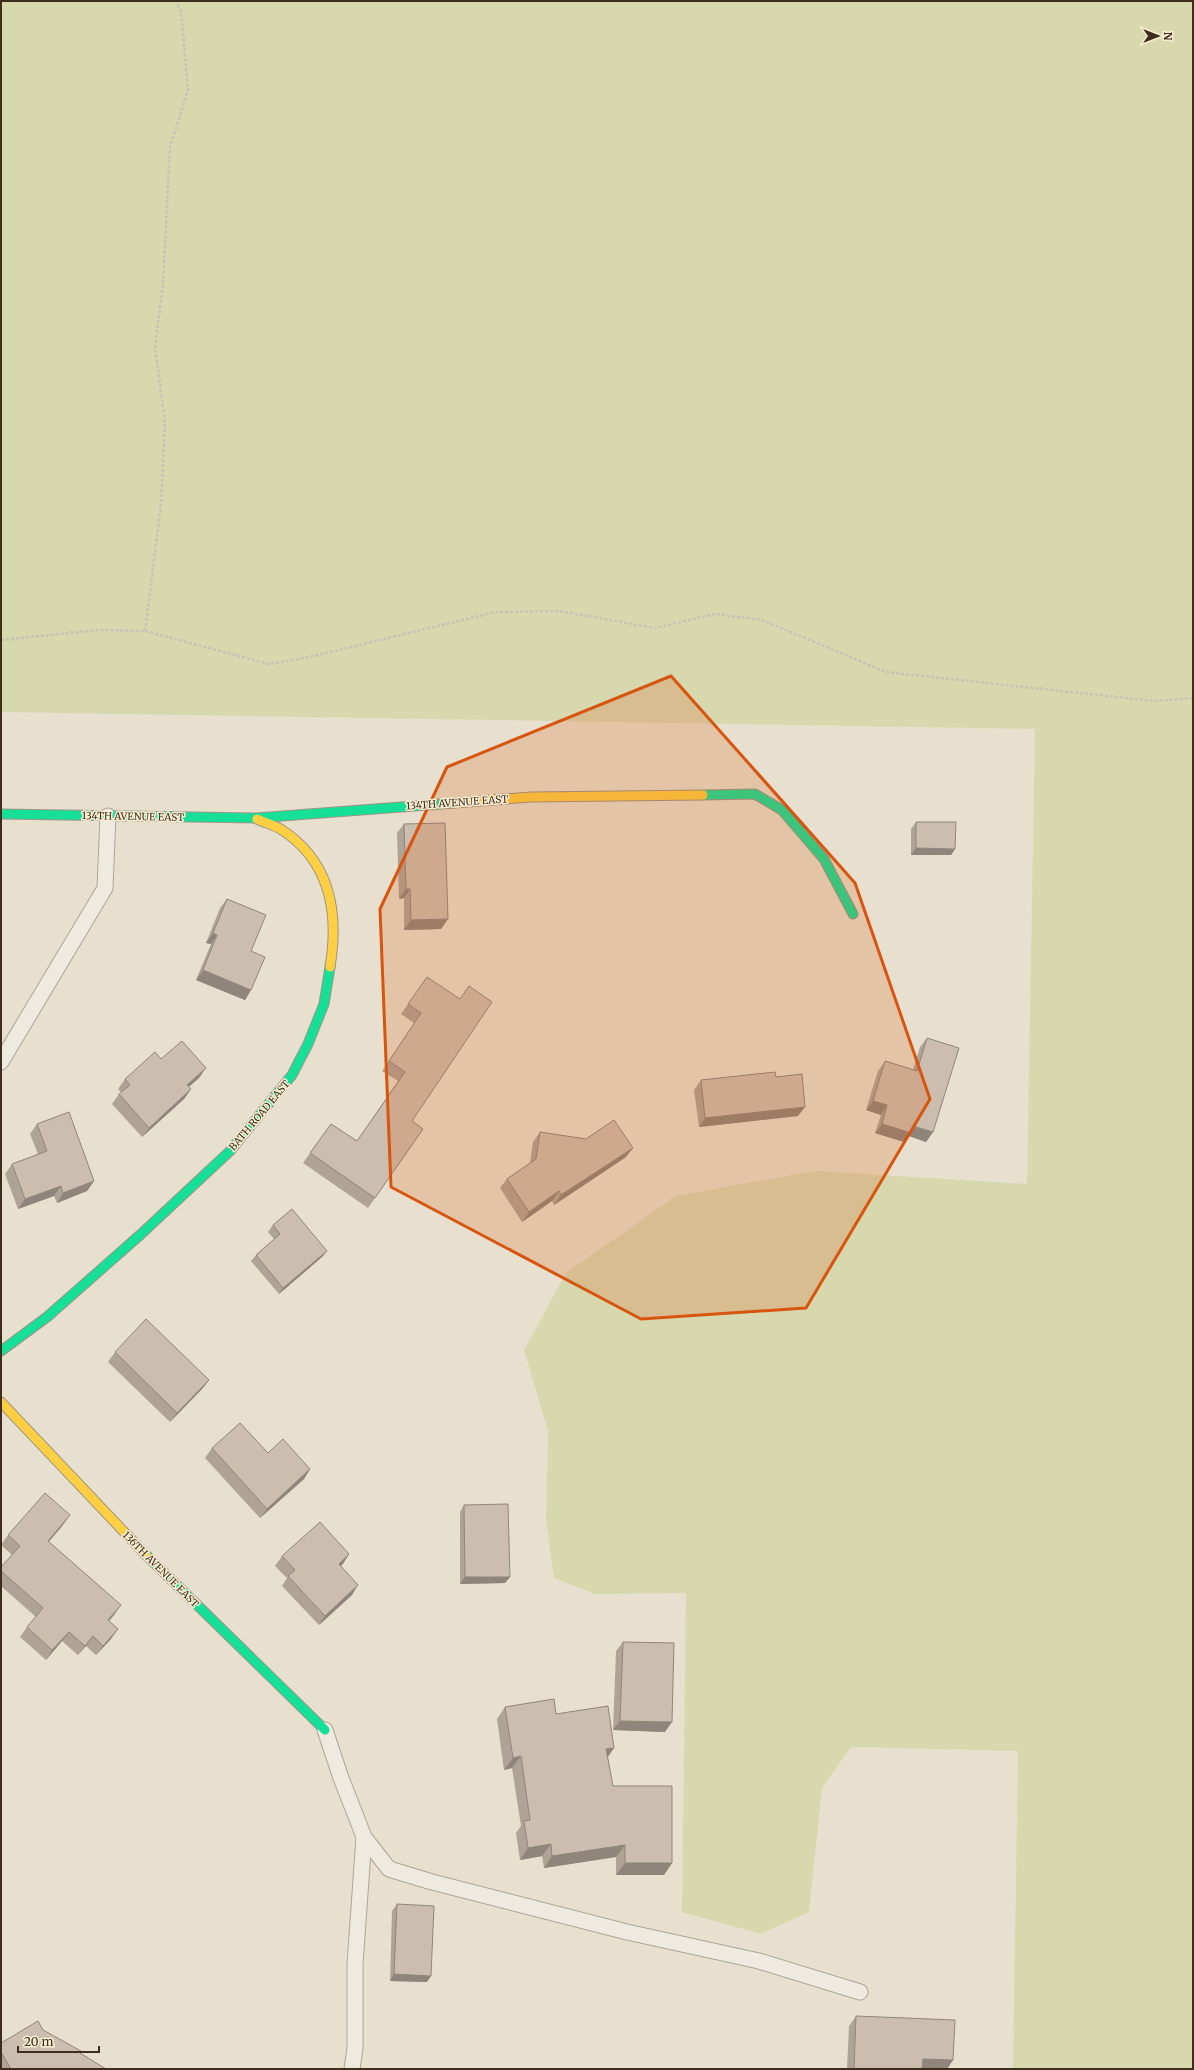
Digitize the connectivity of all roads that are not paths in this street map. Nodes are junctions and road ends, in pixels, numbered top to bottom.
1 (1, 814) edge
2 (108, 816) junction
3 (256, 818) junction
4 (853, 914) dead end
5 (1, 1062) edge
6 (1, 1351) edge
7 (1, 1402) edge
8 (325, 1730) joint
9 (364, 1838) junction
10 (860, 1992) dead end
11 (352, 2069) edge

1 - 2 street, 134TH AVENUE EAST
2 - 3 street, 134TH AVENUE EAST
2 - 5 lane
3 - 4 street, 134TH AVENUE EAST
3 - 6 street, BATH ROAD EAST
7 - 8 street, 136TH AVENUE EAST
8 - 9 lane
9 - 10 lane
9 - 11 lane

